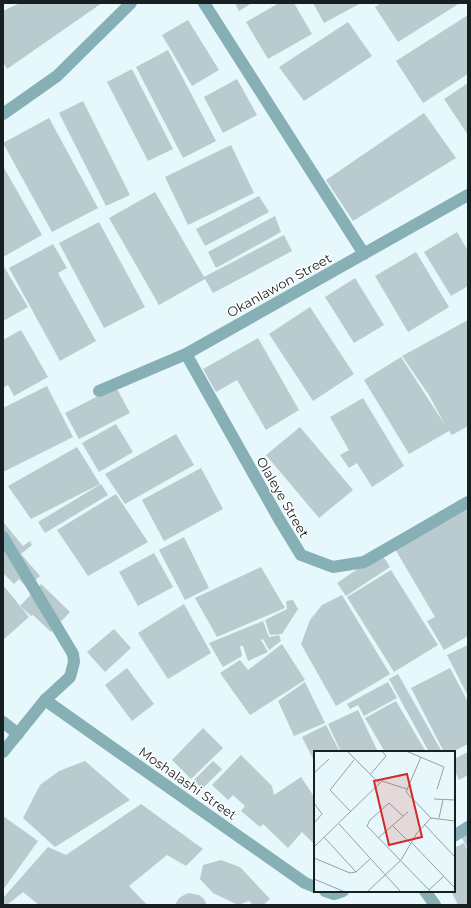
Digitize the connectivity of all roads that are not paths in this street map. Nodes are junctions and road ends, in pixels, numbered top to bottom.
1 (131, 3) edge
2 (204, 3) edge
3 (3, 114) edge
4 (468, 195) edge
5 (364, 254) junction
6 (186, 354) junction
7 (99, 391) dead end
8 (468, 502) edge
9 (3, 537) edge
10 (45, 700) junction
11 (3, 722) edge
12 (18, 734) junction
13 (3, 752) edge
14 (468, 827) edge
15 (455, 835) edge
16 (314, 887) edge
17 (328, 892) edge
18 (341, 892) edge
19 (426, 892) edge
20 (435, 905) edge

1 - 3 street
2 - 5 street
4 - 5 street, Okanlawon Street
5 - 6 street, Okanlawon Street
6 - 7 street, Okanlawon Street
6 - 8 street, Olaleye Street
9 - 10 street
10 - 12 street
10 - 16 street, Moshalashi Street
11 - 12 street
12 - 13 street
14 - 15 street
17 - 18 street
19 - 20 street

